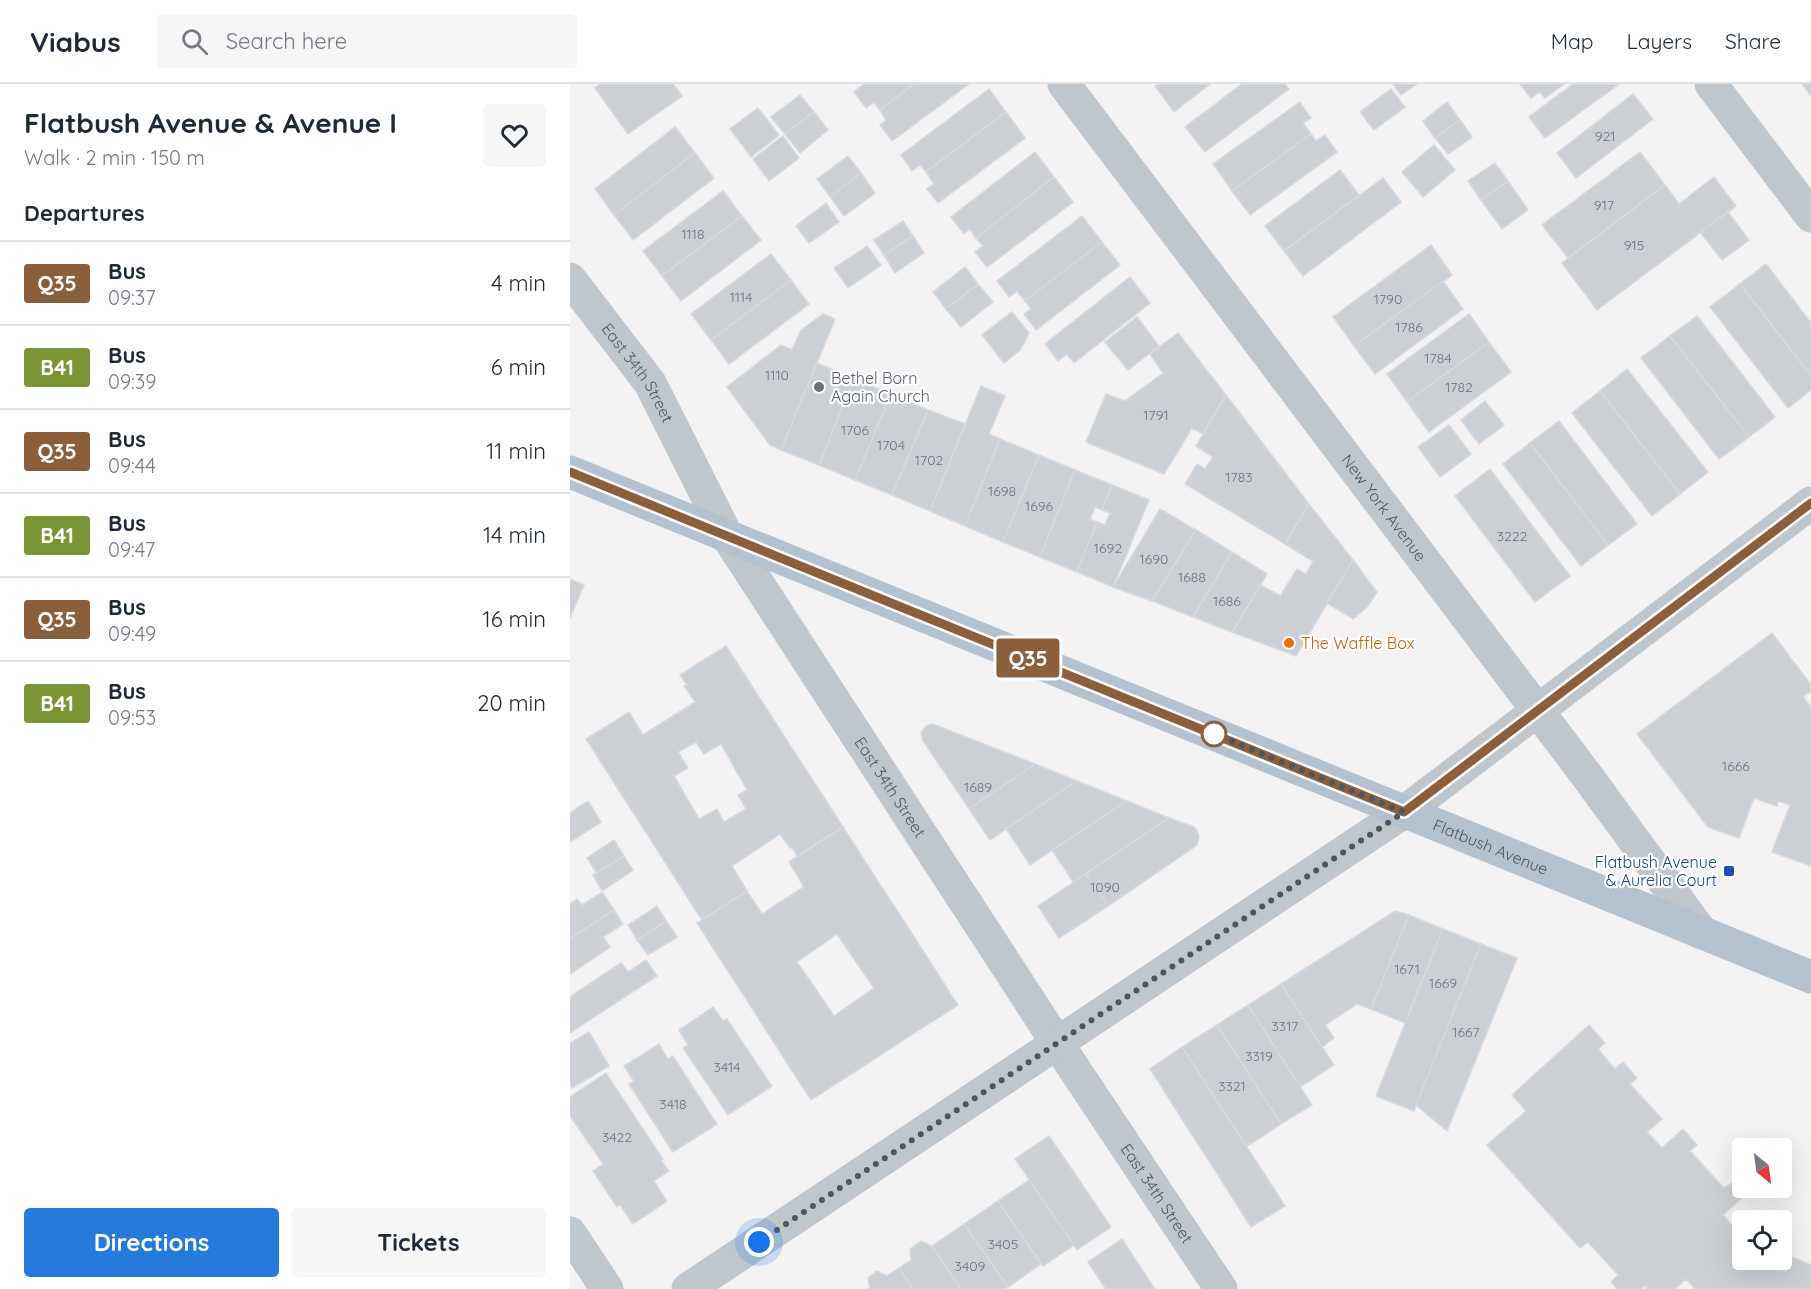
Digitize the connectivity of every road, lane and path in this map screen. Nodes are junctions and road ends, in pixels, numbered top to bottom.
1 (1064, 84) edge
2 (1711, 84) edge
3 (1811, 216) edge
4 (570, 279) edge
5 (570, 472) edge
6 (1811, 503) edge
7 (727, 536) junction
8 (1538, 711) junction
9 (1404, 812) junction
10 (1702, 933) junction
11 (1811, 977) edge
12 (1057, 1043) junction
13 (570, 1233) edge
14 (607, 1289) edge
15 (688, 1289) edge
16 (1221, 1289) edge

1 - 8 street, New York Avenue
2 - 3 street
4 - 7 street, East 34th Street
5 - 7 main road, Flatbush Avenue
6 - 8 street
7 - 9 main road, Flatbush Avenue
7 - 12 street, East 34th Street
8 - 9 street
8 - 10 street, New York Avenue
9 - 10 main road, Flatbush Avenue
9 - 12 street
10 - 11 main road, Flatbush Avenue
12 - 15 street
12 - 16 street, East 34th Street
13 - 14 street

